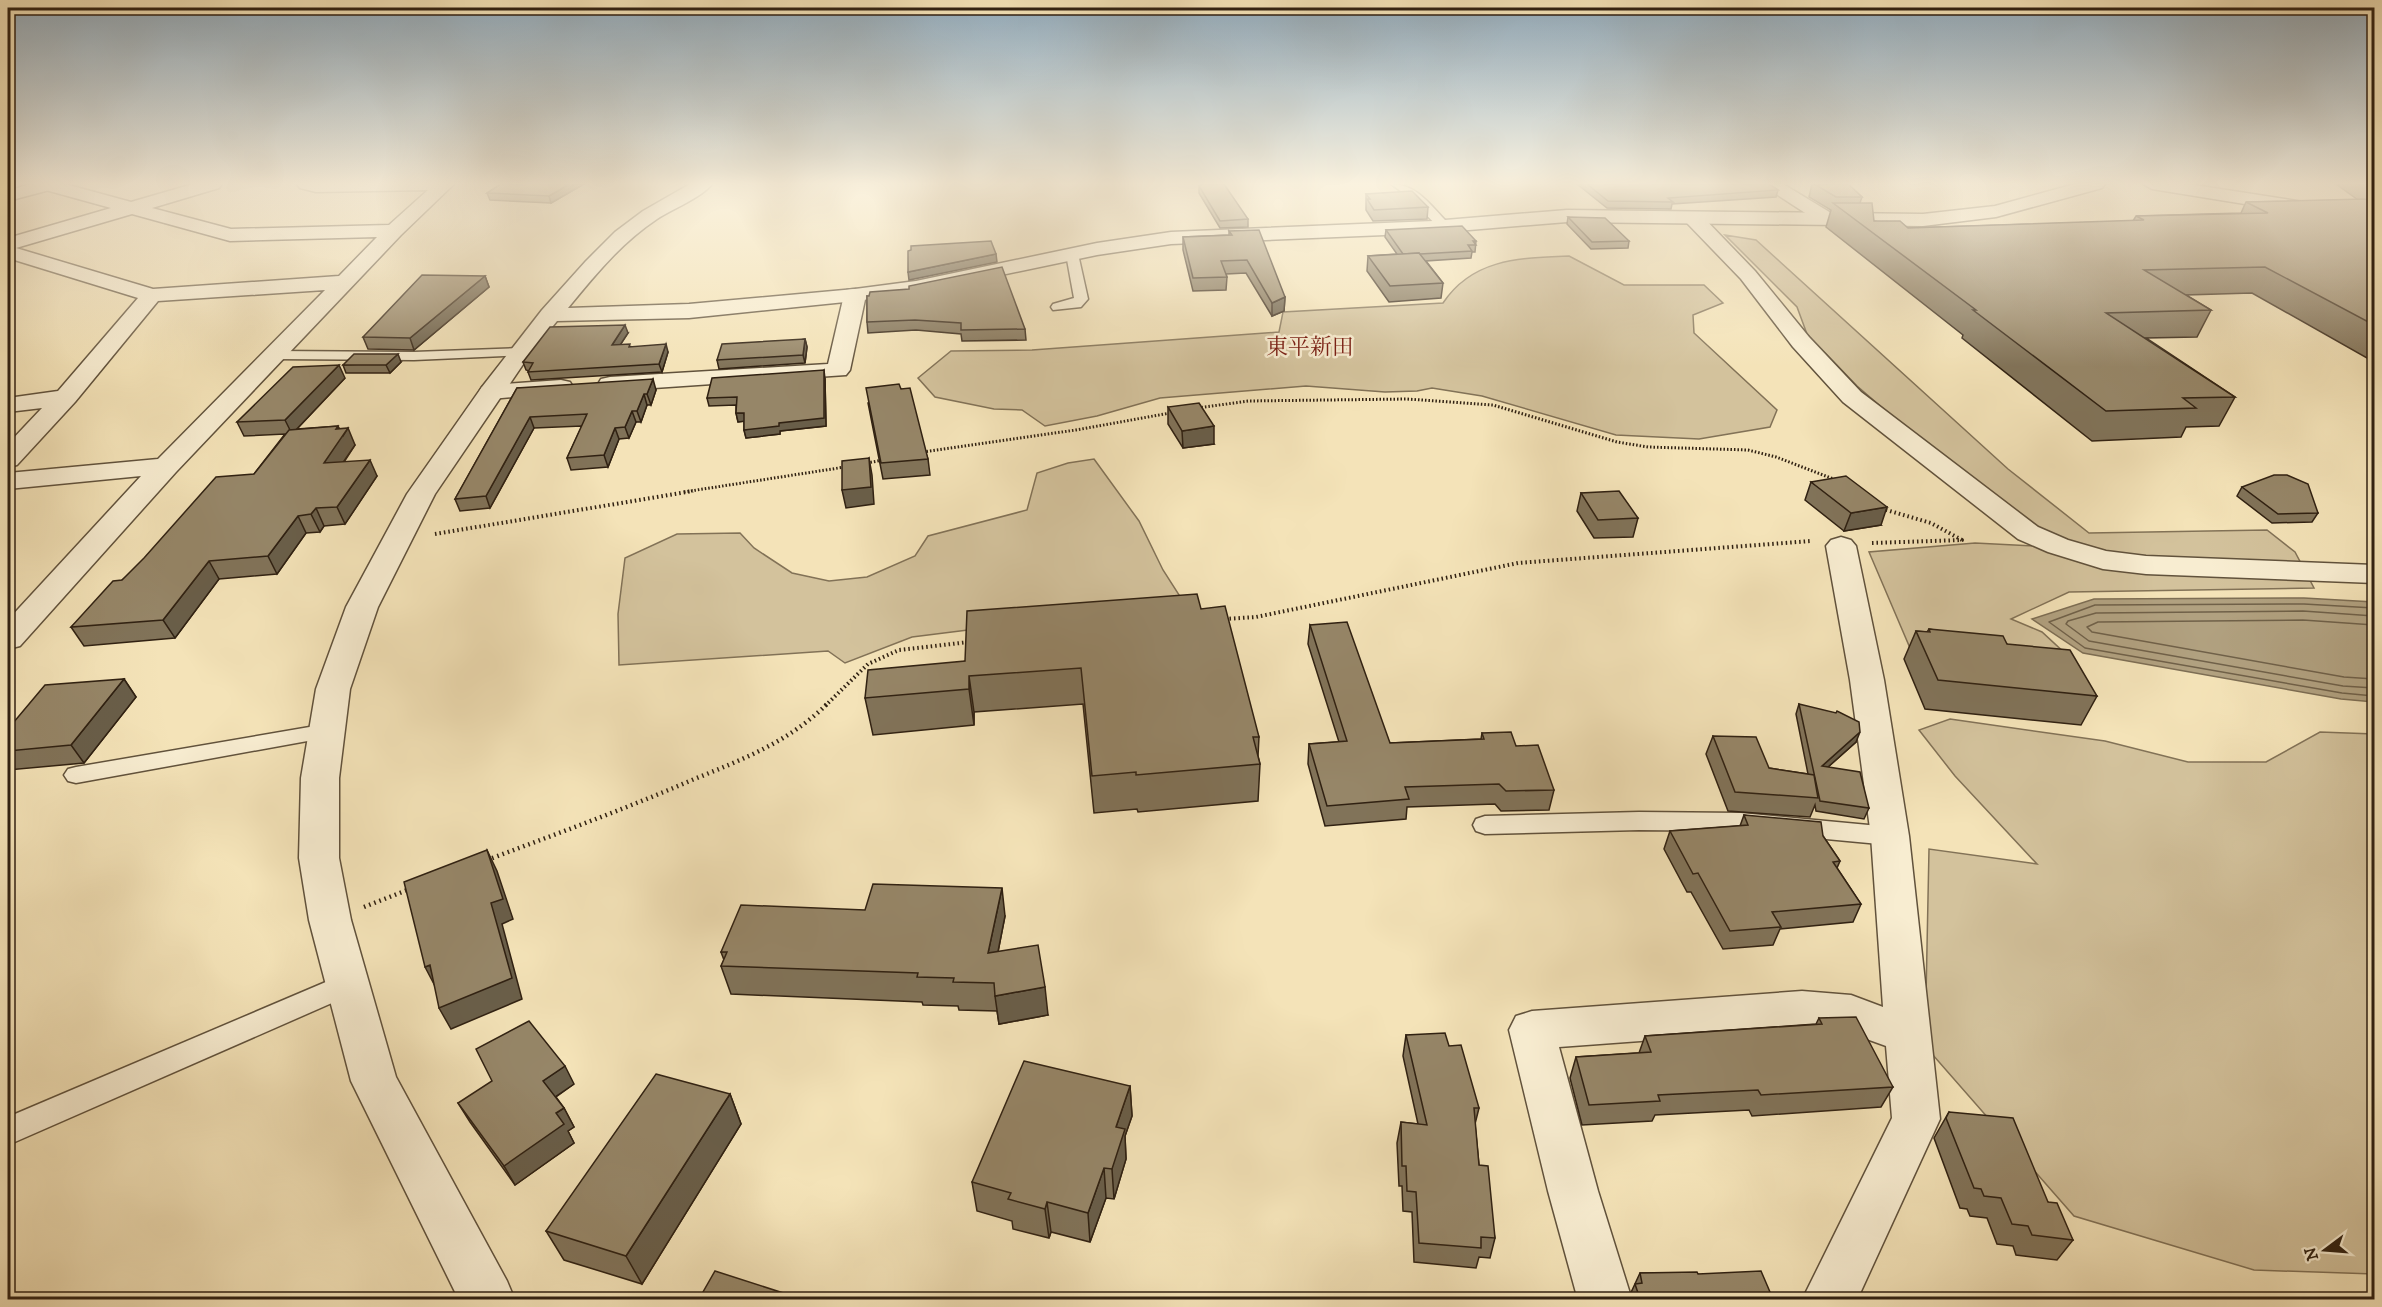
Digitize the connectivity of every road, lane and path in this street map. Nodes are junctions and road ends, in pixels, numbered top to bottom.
1 (380, 245) edge
2 (613, 245) edge
3 (1130, 245) edge
4 (1719, 245) edge
5 (8, 252) edge
6 (1072, 255) junction
7 (344, 282) junction
8 (152, 295) junction
9 (855, 296) junction
10 (1058, 307) dead end
11 (550, 315) junction
12 (520, 352) junction
13 (274, 355) junction
14 (491, 392) junction
15 (66, 397) junction
16 (8, 405) edge
17 (1192, 409) edge
18 (1173, 412) edge
19 (917, 454) edge
20 (8, 459) edge
21 (886, 460) edge
22 (865, 463) edge
23 (854, 465) edge
24 (166, 466) junction
25 (8, 482) edge
26 (1843, 484) edge
27 (1876, 507) edge
28 (396, 541) junction
29 (1841, 546) junction
30 (2374, 574) edge
31 (1221, 619) edge
32 (8, 639) edge
33 (973, 641) edge
34 (327, 731) junction
35 (76, 775) dead end
36 (1485, 825) dead end
37 (1890, 836) junction
38 (482, 862) edge
39 (417, 886) edge
40 (330, 920) junction
41 (348, 984) junction
42 (1907, 1034) junction
43 (8, 1131) edge
44 (486, 1299) edge
45 (1605, 1299) edge
46 (1829, 1299) edge

1 - 7 street
2 - 11 street
3 - 6 street
4 - 30 street
5 - 8 street
6 - 9 street
6 - 10 lane
7 - 8 street
7 - 13 street
8 - 15 street
9 - 11 street
9 - 14 street
11 - 12 street
12 - 13 lane
12 - 14 street
13 - 24 street
14 - 28 street
15 - 16 street
15 - 20 street
17 - 26 path
18 - 19 path
21 - 22 path
23 - 28 path
24 - 25 street
24 - 32 street
27 - 29 path
28 - 34 street
29 - 31 path
29 - 37 street
33 - 38 path
34 - 35 lane
34 - 40 street
36 - 37 lane
37 - 42 street
39 - 40 path
40 - 41 street
41 - 43 lane
41 - 44 street
42 - 45 street
42 - 46 street

